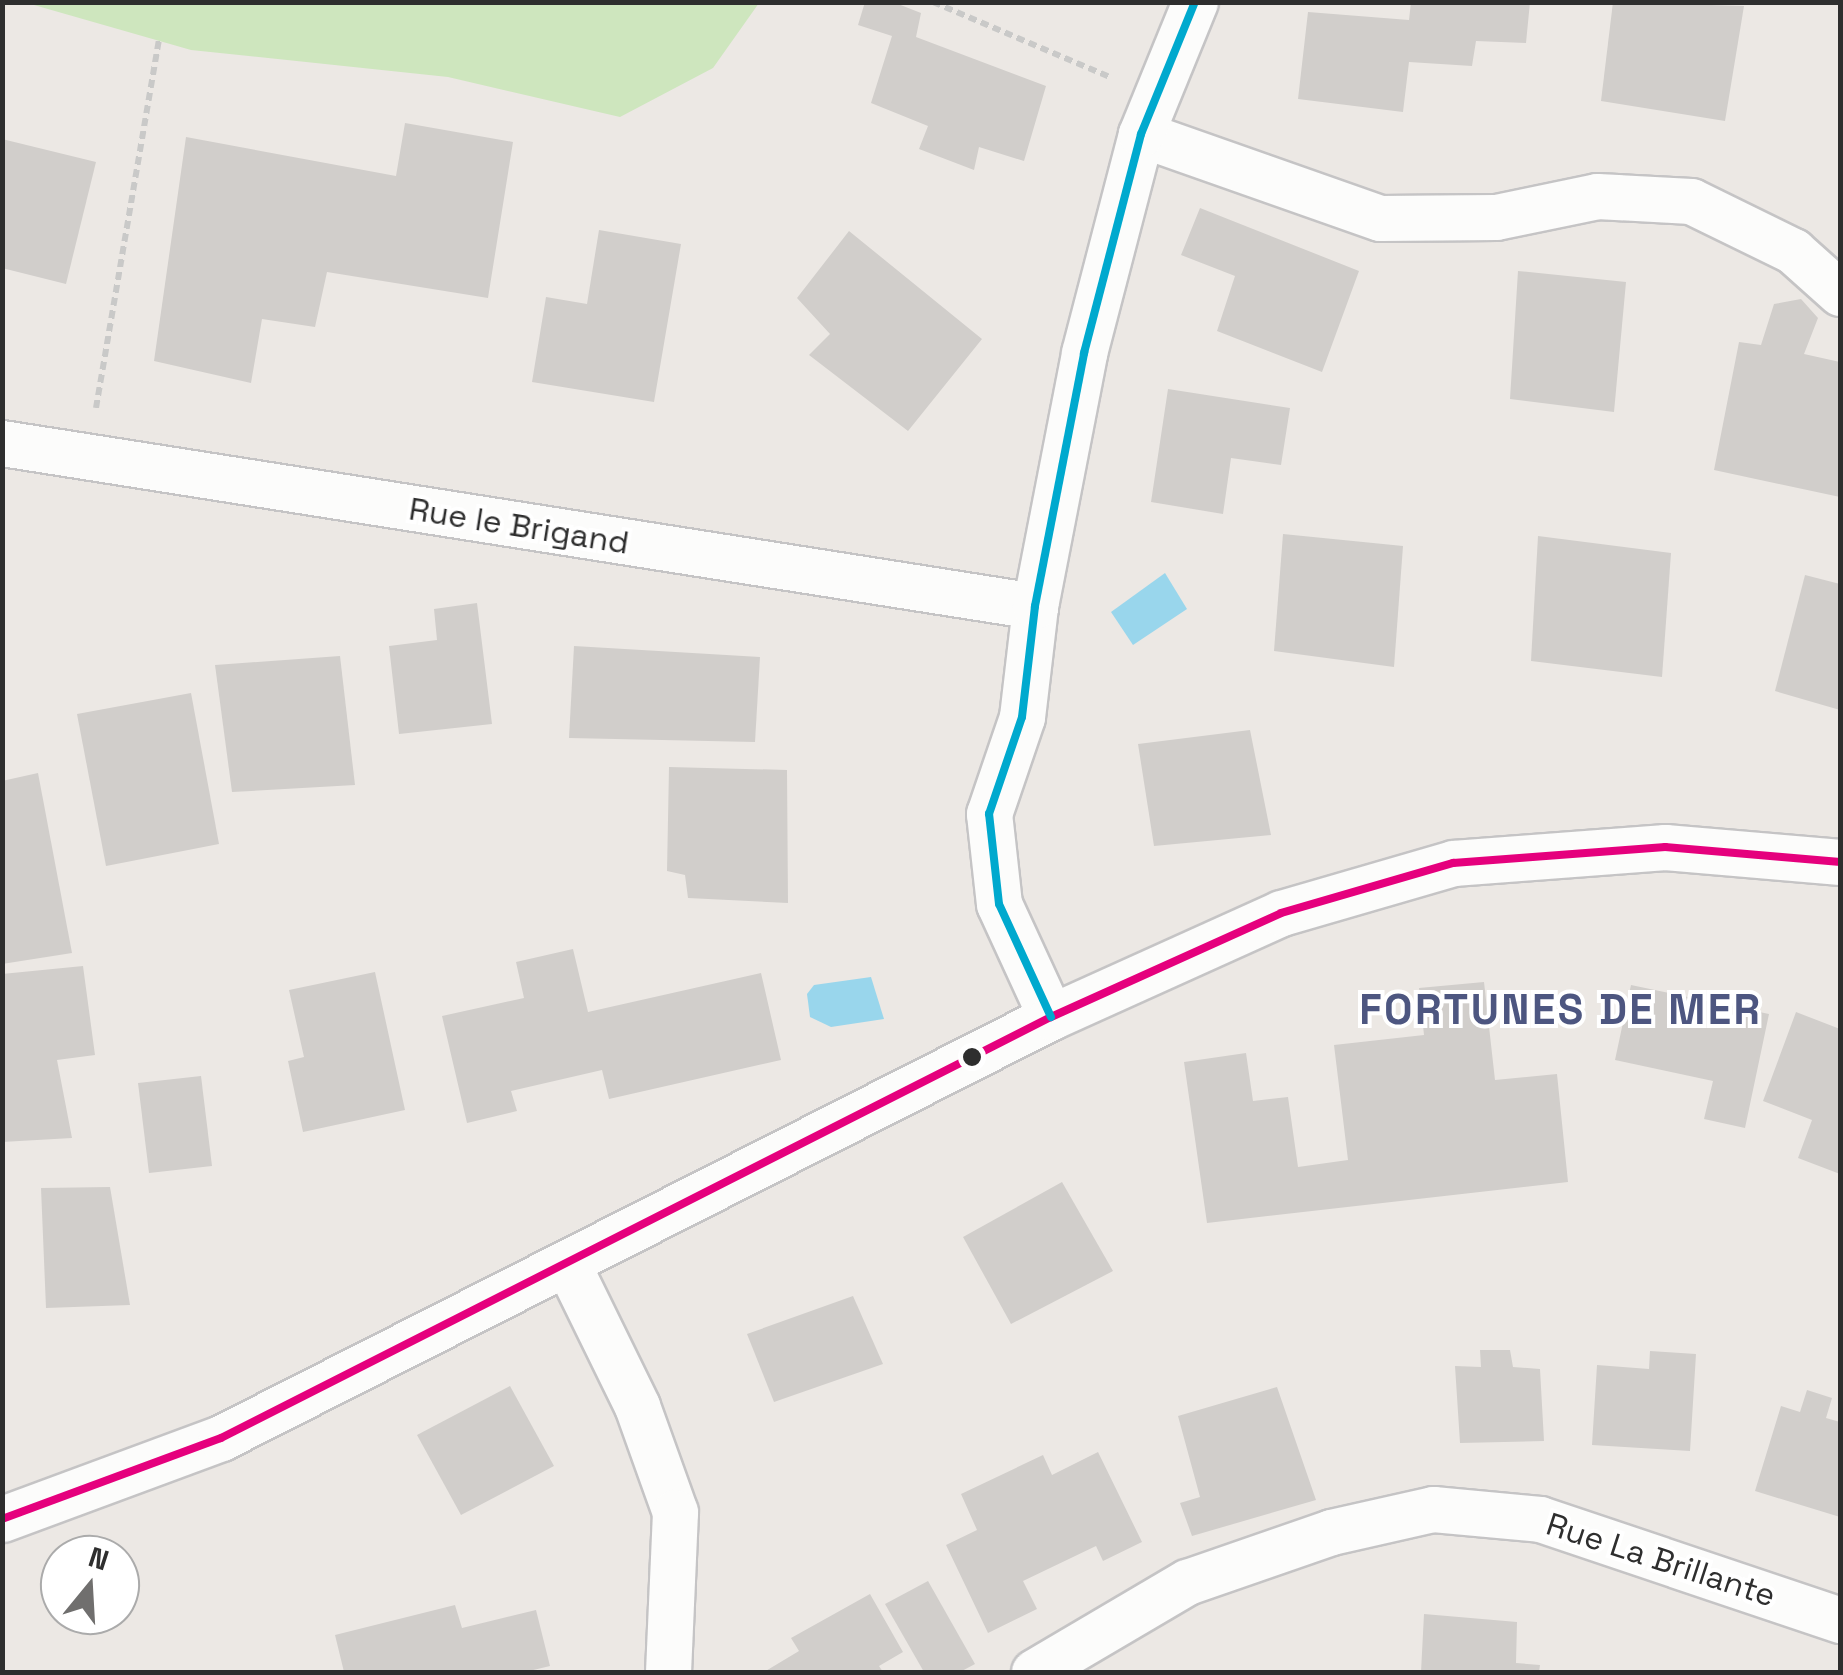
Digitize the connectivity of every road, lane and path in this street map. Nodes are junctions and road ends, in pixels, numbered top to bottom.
1 (933, 2) edge
2 (1195, 2) edge
3 (159, 40) dead end
4 (1148, 115) junction
5 (1840, 292) edge
6 (2, 443) edge
7 (88, 456) junction
8 (1035, 606) junction
9 (1840, 862) edge
10 (1052, 1017) junction
11 (568, 1266) junction
12 (2, 1520) edge
13 (1840, 1620) edge
14 (668, 1672) edge
15 (1034, 1672) edge

1 - 4 path
2 - 4 street
3 - 7 path
4 - 5 street
4 - 8 street
6 - 7 street, Rue le Brigand
7 - 8 street, Rue le Brigand
8 - 10 street
9 - 10 street
10 - 11 street
11 - 12 street
11 - 14 street
13 - 15 street, Rue La Brillante

